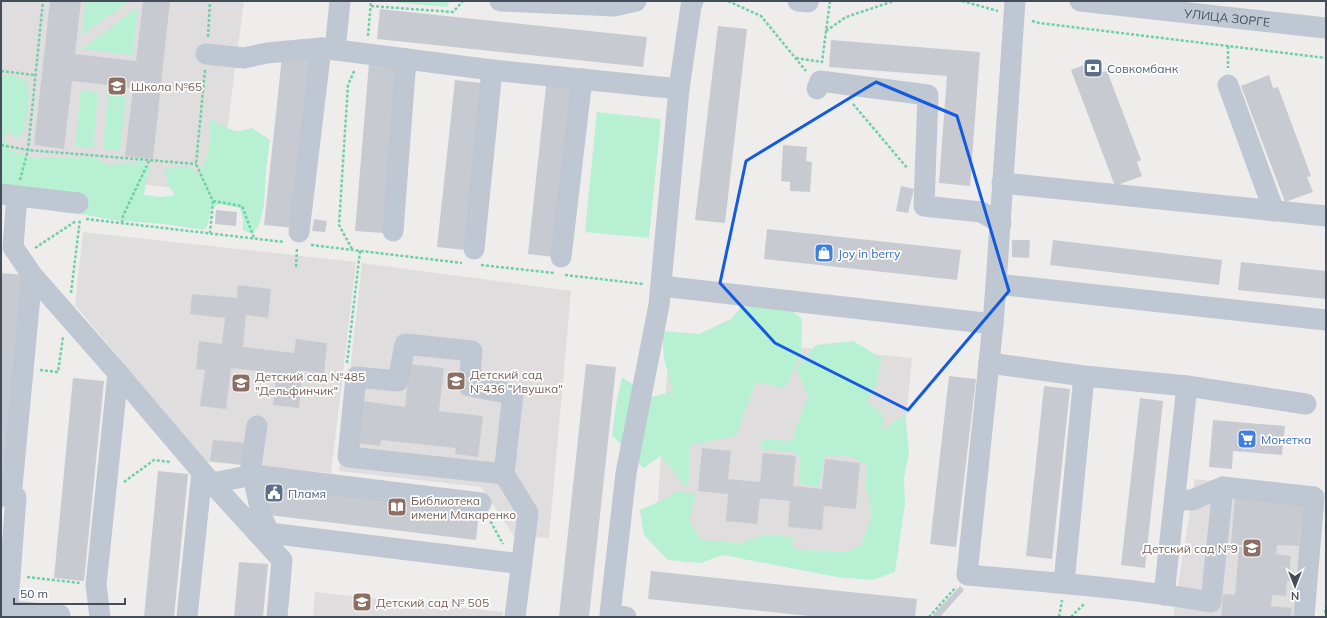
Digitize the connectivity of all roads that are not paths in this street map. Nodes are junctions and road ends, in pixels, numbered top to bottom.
1 (340, 1) edge
2 (500, 1) edge
3 (636, 1) edge
4 (693, 1) edge
5 (1080, 1) edge
6 (544, 2) edge
7 (613, 4) edge
8 (1129, 4) edge
9 (1014, 8) edge
10 (1326, 28) edge
11 (328, 49) junction
12 (206, 54) road end
13 (406, 59) junction
14 (492, 70) junction
15 (582, 79) junction
16 (817, 84) road end
17 (1228, 85) road end
18 (679, 89) junction
19 (1002, 183) junction
20 (9, 195) edge
21 (78, 203) dead end
22 (1274, 211) junction
23 (1326, 216) edge
24 (1001, 223) junction
25 (393, 231) dead end
26 (298, 239) road end
27 (561, 257) dead end
28 (472, 259) road end
29 (32, 275) junction
30 (996, 284) junction
31 (661, 286) junction
32 (1326, 320) edge
33 (993, 324) junction
34 (989, 363) junction
35 (118, 373) junction
36 (1084, 376) junction
37 (1187, 386) junction
38 (1306, 404) dead end
39 (257, 426) dead end
40 (203, 473) junction
41 (504, 474) junction
42 (254, 475) junction
43 (1223, 487) junction
44 (6, 496) edge
45 (1175, 500) junction
46 (481, 502) road end
47 (270, 533) junction
48 (282, 560) junction
49 (522, 564) junction
50 (1064, 583) junction
51 (1164, 595) junction
52 (1210, 609) edge
53 (7, 614) edge
54 (60, 615) dead end
55 (100, 617) edge
56 (187, 617) edge
57 (277, 617) edge
58 (515, 617) edge
59 (626, 617) edge
60 (1304, 617) edge

1 - 11 street
2 - 6 street
3 - 7 street
4 - 18 street
5 - 8 street, УЛИЦА ЗОРГЕ
6 - 7 street
8 - 10 street, УЛИЦА ЗОРГЕ
9 - 19 street
11 - 12 street
11 - 13 street
11 - 26 street
13 - 14 street
13 - 25 street
14 - 15 street
14 - 28 street
15 - 18 street
15 - 27 street
16 - 24 street
17 - 22 street
18 - 31 street
19 - 22 street
19 - 24 street
20 - 21 street
20 - 29 street
22 - 23 street
24 - 30 street
29 - 35 street
29 - 44 street
30 - 32 street
30 - 33 street
31 - 33 street
31 - 59 street
33 - 34 street
34 - 36 street
34 - 50 street
35 - 40 street
35 - 55 street
36 - 37 street
36 - 50 street
37 - 38 street
37 - 45 street
39 - 42 street
40 - 42 street
40 - 48 street
40 - 56 street
41 - 41 street
41 - 49 street
42 - 46 street
42 - 47 street
43 - 45 street
43 - 52 street
43 - 60 street
44 - 53 street
45 - 51 street
47 - 48 street
47 - 49 street
48 - 57 street
49 - 58 street
50 - 51 street
51 - 52 street
53 - 54 street

